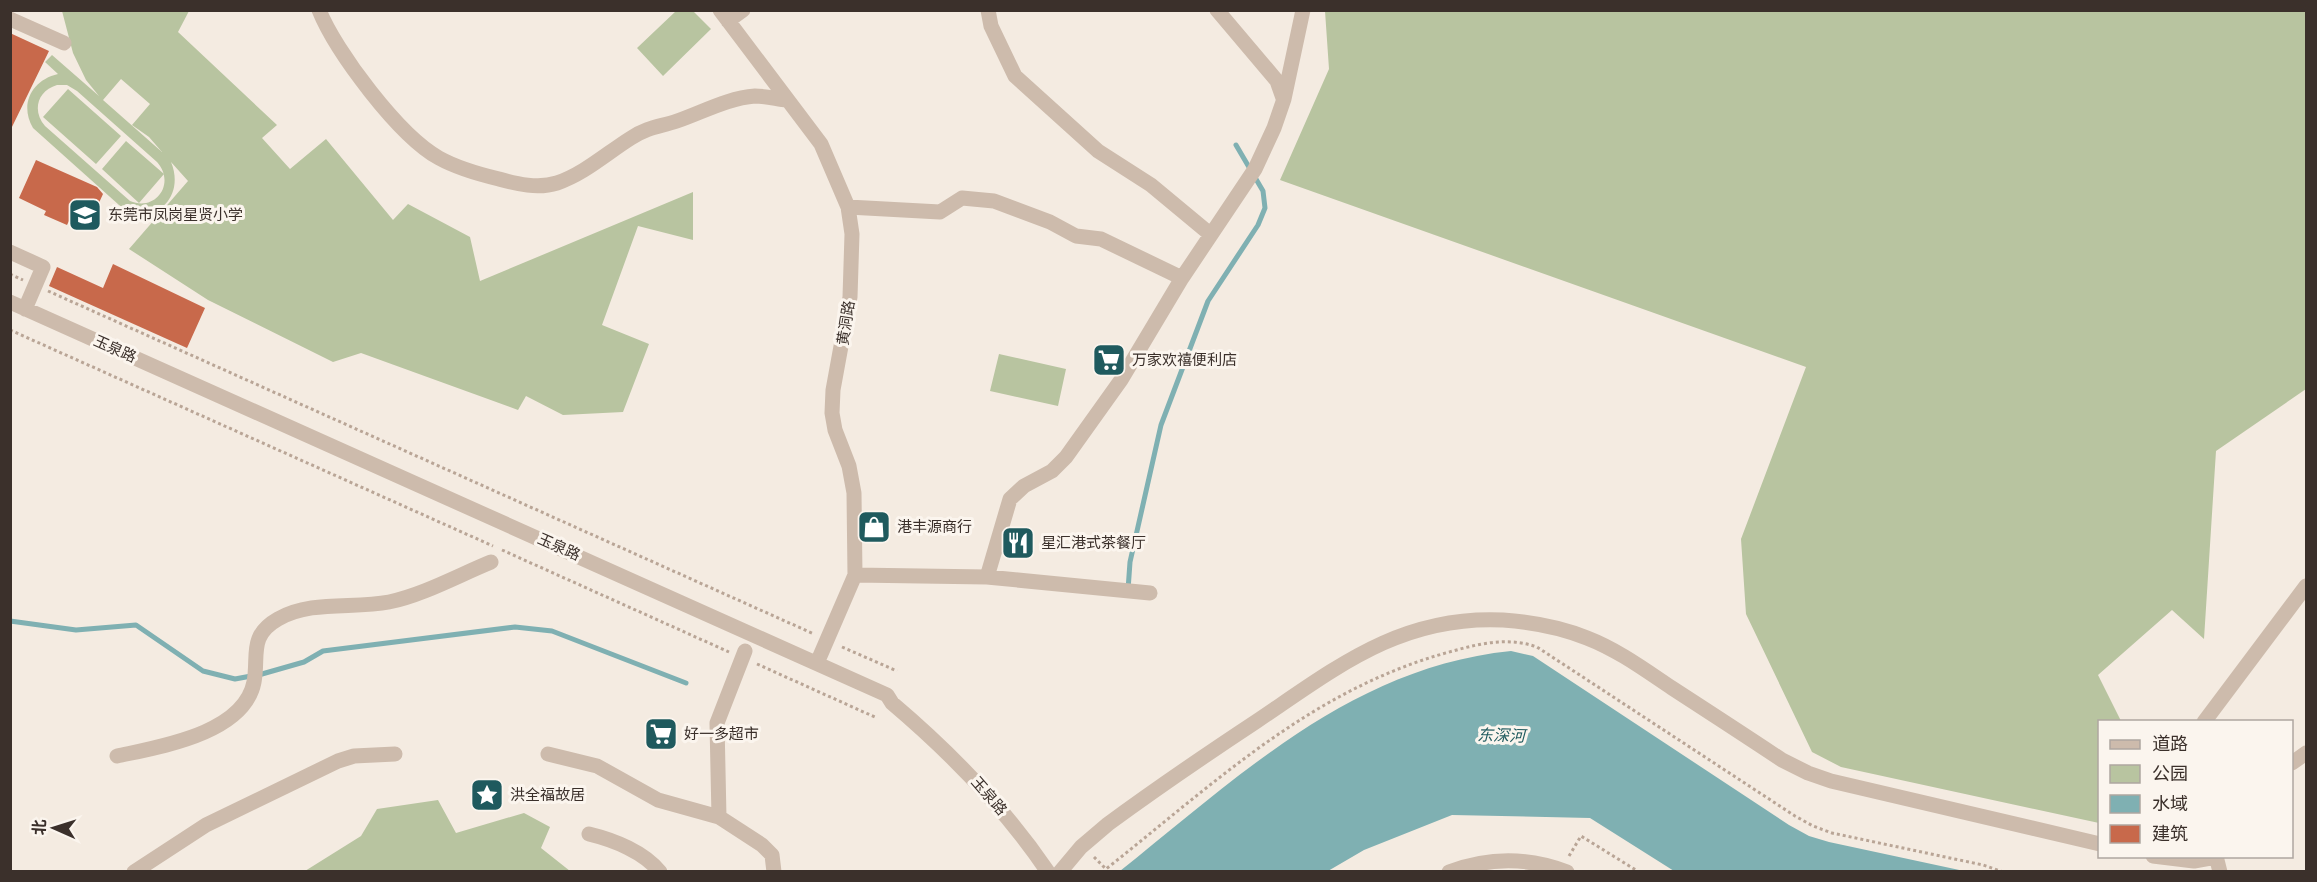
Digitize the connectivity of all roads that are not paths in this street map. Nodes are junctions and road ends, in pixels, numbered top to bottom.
1 (319, 10) edge
2 (743, 10) edge
3 (988, 10) edge
4 (1217, 10) edge
5 (1303, 10) edge
6 (724, 16) edge
7 (10, 20) edge
8 (63, 43) dead end
9 (1284, 99) junction
10 (787, 100) junction
11 (848, 207) junction
12 (1210, 234) junction
13 (10, 252) edge
14 (1182, 278) junction
15 (18, 305) edge
16 (491, 562) dead end
17 (855, 575) junction
18 (987, 577) junction
19 (2307, 586) edge
20 (1150, 593) dead end
21 (743, 655) road end
22 (817, 663) junction
23 (2206, 720) edge
24 (2307, 753) edge
25 (395, 754) dead end
26 (548, 754) dead end
27 (117, 756) dead end
28 (2293, 762) edge
29 (719, 818) junction
30 (589, 834) dead end
31 (2098, 844) edge
32 (2169, 858) edge
33 (2217, 862) edge
34 (1568, 864) edge
35 (134, 872) edge
36 (660, 872) edge
37 (774, 872) edge
38 (1048, 872) edge
39 (1060, 872) edge
40 (1449, 872) edge

1 - 10 street
2 - 6 street
3 - 12 street
4 - 9 street
5 - 9 street
6 - 10 street, 黄洞路
7 - 8 street
9 - 12 street
10 - 11 street, 黄洞路
11 - 14 street
11 - 17 street, 黄洞路
12 - 14 street
13 - 15 street
14 - 18 street
15 - 22 street, 玉泉路
16 - 27 street
17 - 18 street
17 - 22 street, 黄洞路
18 - 20 street
19 - 23 street
21 - 29 street
22 - 38 street, 玉泉路
24 - 28 street
25 - 35 street
26 - 29 street
29 - 37 street
30 - 36 street
31 - 39 street
32 - 33 street
34 - 40 street

